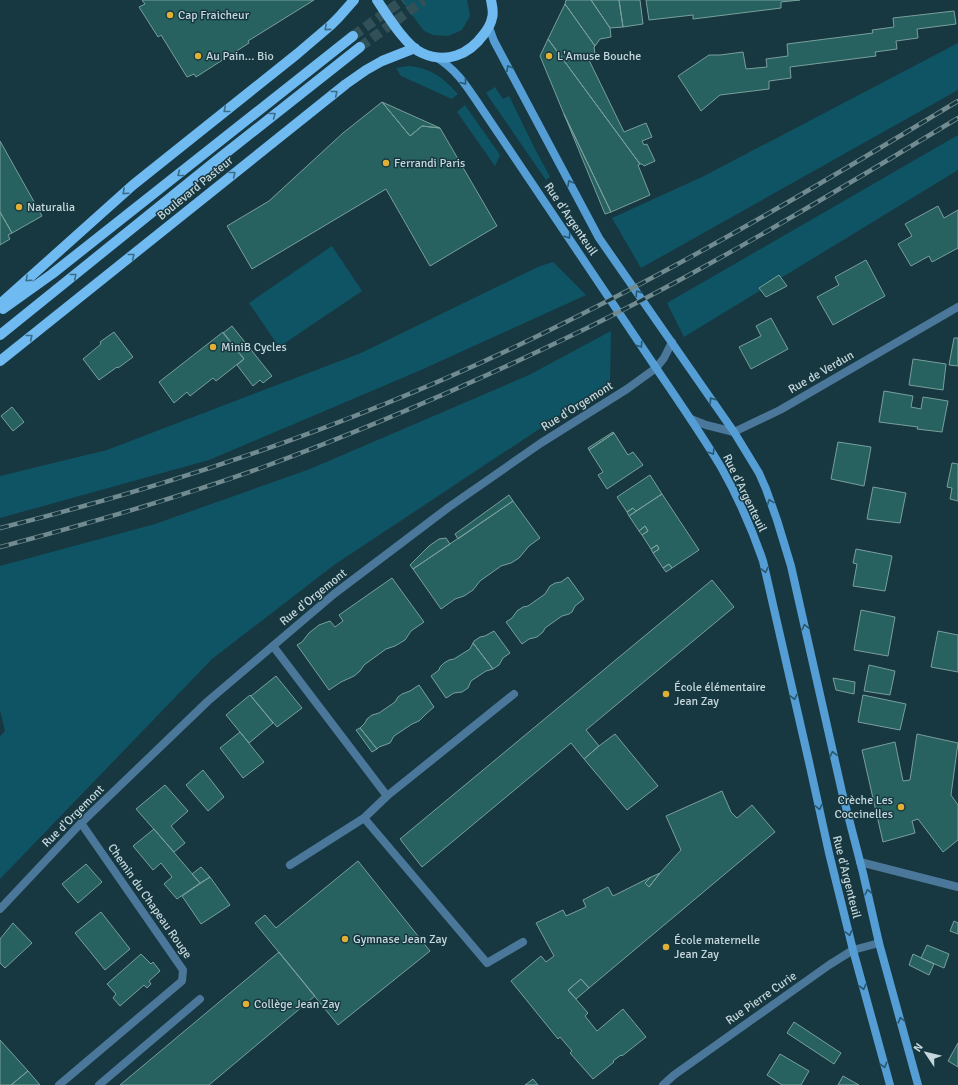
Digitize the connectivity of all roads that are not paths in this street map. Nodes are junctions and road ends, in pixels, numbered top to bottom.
1 (354, 0) edge
2 (377, 0) edge
3 (491, 0) edge
4 (489, 27) junction
5 (353, 36) tunnel mouth
6 (360, 47) tunnel mouth
7 (415, 48) junction
8 (435, 57) junction
9 (0, 304) edge
10 (958, 307) edge
11 (0, 311) edge
12 (0, 335) edge
13 (672, 342) junction
14 (0, 361) edge
15 (656, 368) junction
16 (691, 419) junction
17 (734, 432) junction
18 (273, 646) junction
19 (514, 694) dead end
20 (387, 796) junction
21 (364, 818) junction
22 (81, 823) junction
23 (860, 862) junction
24 (290, 865) dead end
25 (958, 887) edge
26 (0, 909) edge
27 (523, 942) dead end
28 (879, 944) junction
29 (853, 950) junction
30 (200, 999) dead end
31 (59, 1085) edge
32 (99, 1085) edge
33 (663, 1085) edge
34 (890, 1085) edge
35 (918, 1085) edge

1 -> 9 main road
2 - 7 main road
3 - 4 main road
4 - 8 main road
13 -> 4 main road, Rue d'Argenteuil
5 -> 11 main road, Boulevard Pasteur
12 -> 6 main road, Boulevard Pasteur
7 - 8 main road
14 -> 7 main road, Boulevard Pasteur
8 -> 15 main road, Rue d'Argenteuil
10 - 17 street, Rue de Verdun
13 - 15 street, Rue d'Orgemont
17 -> 13 main road, Rue d'Argenteuil
15 - 16 main road, Rue d'Argenteuil
15 - 18 street, Rue d'Orgemont
16 - 17 street
16 -> 29 main road, Rue d'Argenteuil
23 -> 17 main road, Rue d'Argenteuil
18 - 20 street
18 - 22 street, Rue d'Orgemont
19 - 20 street
20 - 21 street
21 - 24 street
21 - 27 street
22 - 26 street, Rue d'Orgemont
22 - 31 street, Chemin du Chapeau Rouge
23 - 25 street, Rue d'Argenteuil
28 -> 23 main road, Rue d'Argenteuil
28 - 29 street, Rue Pierre Curie
35 -> 28 main road, Rue d'Argenteuil
29 - 33 street, Rue Pierre Curie
29 -> 34 main road, Rue d'Argenteuil
30 - 32 street

